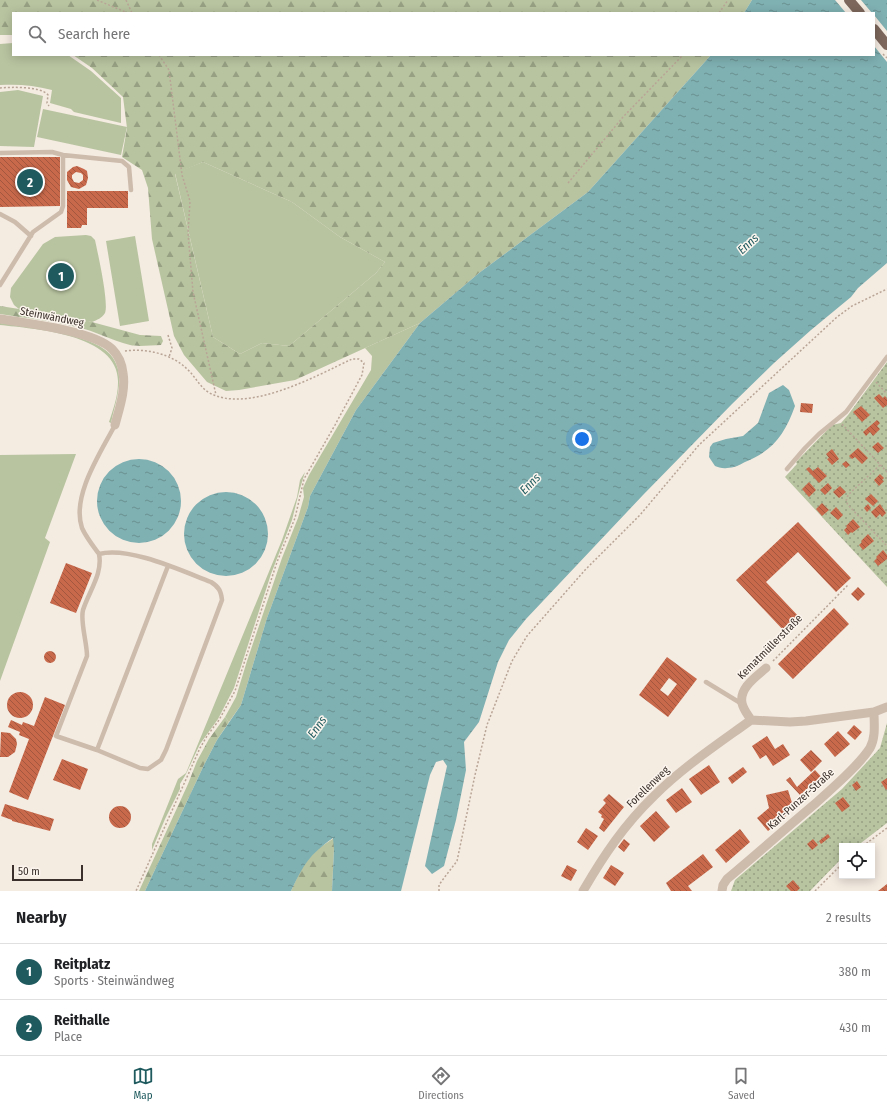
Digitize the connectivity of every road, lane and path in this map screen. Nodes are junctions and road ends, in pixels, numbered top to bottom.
1 (97, 0) edge
2 (126, 0) edge
3 (728, 0) edge
4 (849, 0) edge
5 (126, 12) edge
6 (132, 12) edge
7 (720, 12) edge
8 (859, 12) edge
9 (875, 30) edge
10 (887, 45) edge
11 (160, 56) edge
12 (682, 56) edge
13 (0, 88) edge
14 (48, 106) dead end
15 (0, 152) edge
16 (63, 155) junction
17 (568, 183) dead end
18 (132, 190) dead end
19 (0, 214) edge
20 (31, 236) junction
21 (0, 285) edge
22 (887, 289) edge
23 (0, 319) edge
24 (168, 335) dead end
25 (117, 354) junction
26 (887, 357) edge
27 (169, 358) junction
28 (871, 377) junction
29 (887, 394) edge
30 (216, 395) junction
31 (838, 419) junction
32 (115, 425) joint
33 (880, 465) junction
34 (787, 469) dead end
35 (887, 472) edge
36 (887, 546) edge
37 (99, 554) junction
38 (168, 566) junction
39 (848, 585) dead end
40 (766, 668) joint
41 (706, 682) dead end
42 (742, 704) junction
43 (887, 707) edge
44 (874, 712) junction
45 (751, 720) junction
46 (97, 750) junction
47 (887, 828) edge
48 (868, 843) edge
49 (839, 867) edge
50 (136, 891) edge
51 (439, 891) edge
52 (583, 891) edge
53 (722, 891) edge
54 (814, 891) edge

1 - 5 path
2 - 6 path
3 - 7 path
4 - 8 main road
9 - 10 main road
11 - 30 path
12 - 17 path
13 - 14 path
15 - 16 lane
16 - 18 lane
16 - 20 lane
19 - 20 lane
20 - 21 lane
22 - 51 path
23 - 25 street, Steinwändweg
24 - 27 path
25 - 27 path
25 - 32 street
26 - 28 lane
27 - 30 path
28 - 29 path
28 - 31 lane
30 - 50 path
31 - 33 path
31 - 34 lane
32 - 37 lane
33 - 35 path
33 - 36 path
37 - 38 lane
37 - 46 lane
38 - 46 lane
38 - 46 lane
39 - 40 path, Kematmüllerstraße
40 - 42 street, Kematmüllerstraße
41 - 42 lane
42 - 45 street
43 - 44 street
44 - 45 street
44 - 53 street, Karl-Punzer-Straße
45 - 52 street, Forellenweg
47 - 48 path
49 - 54 path

